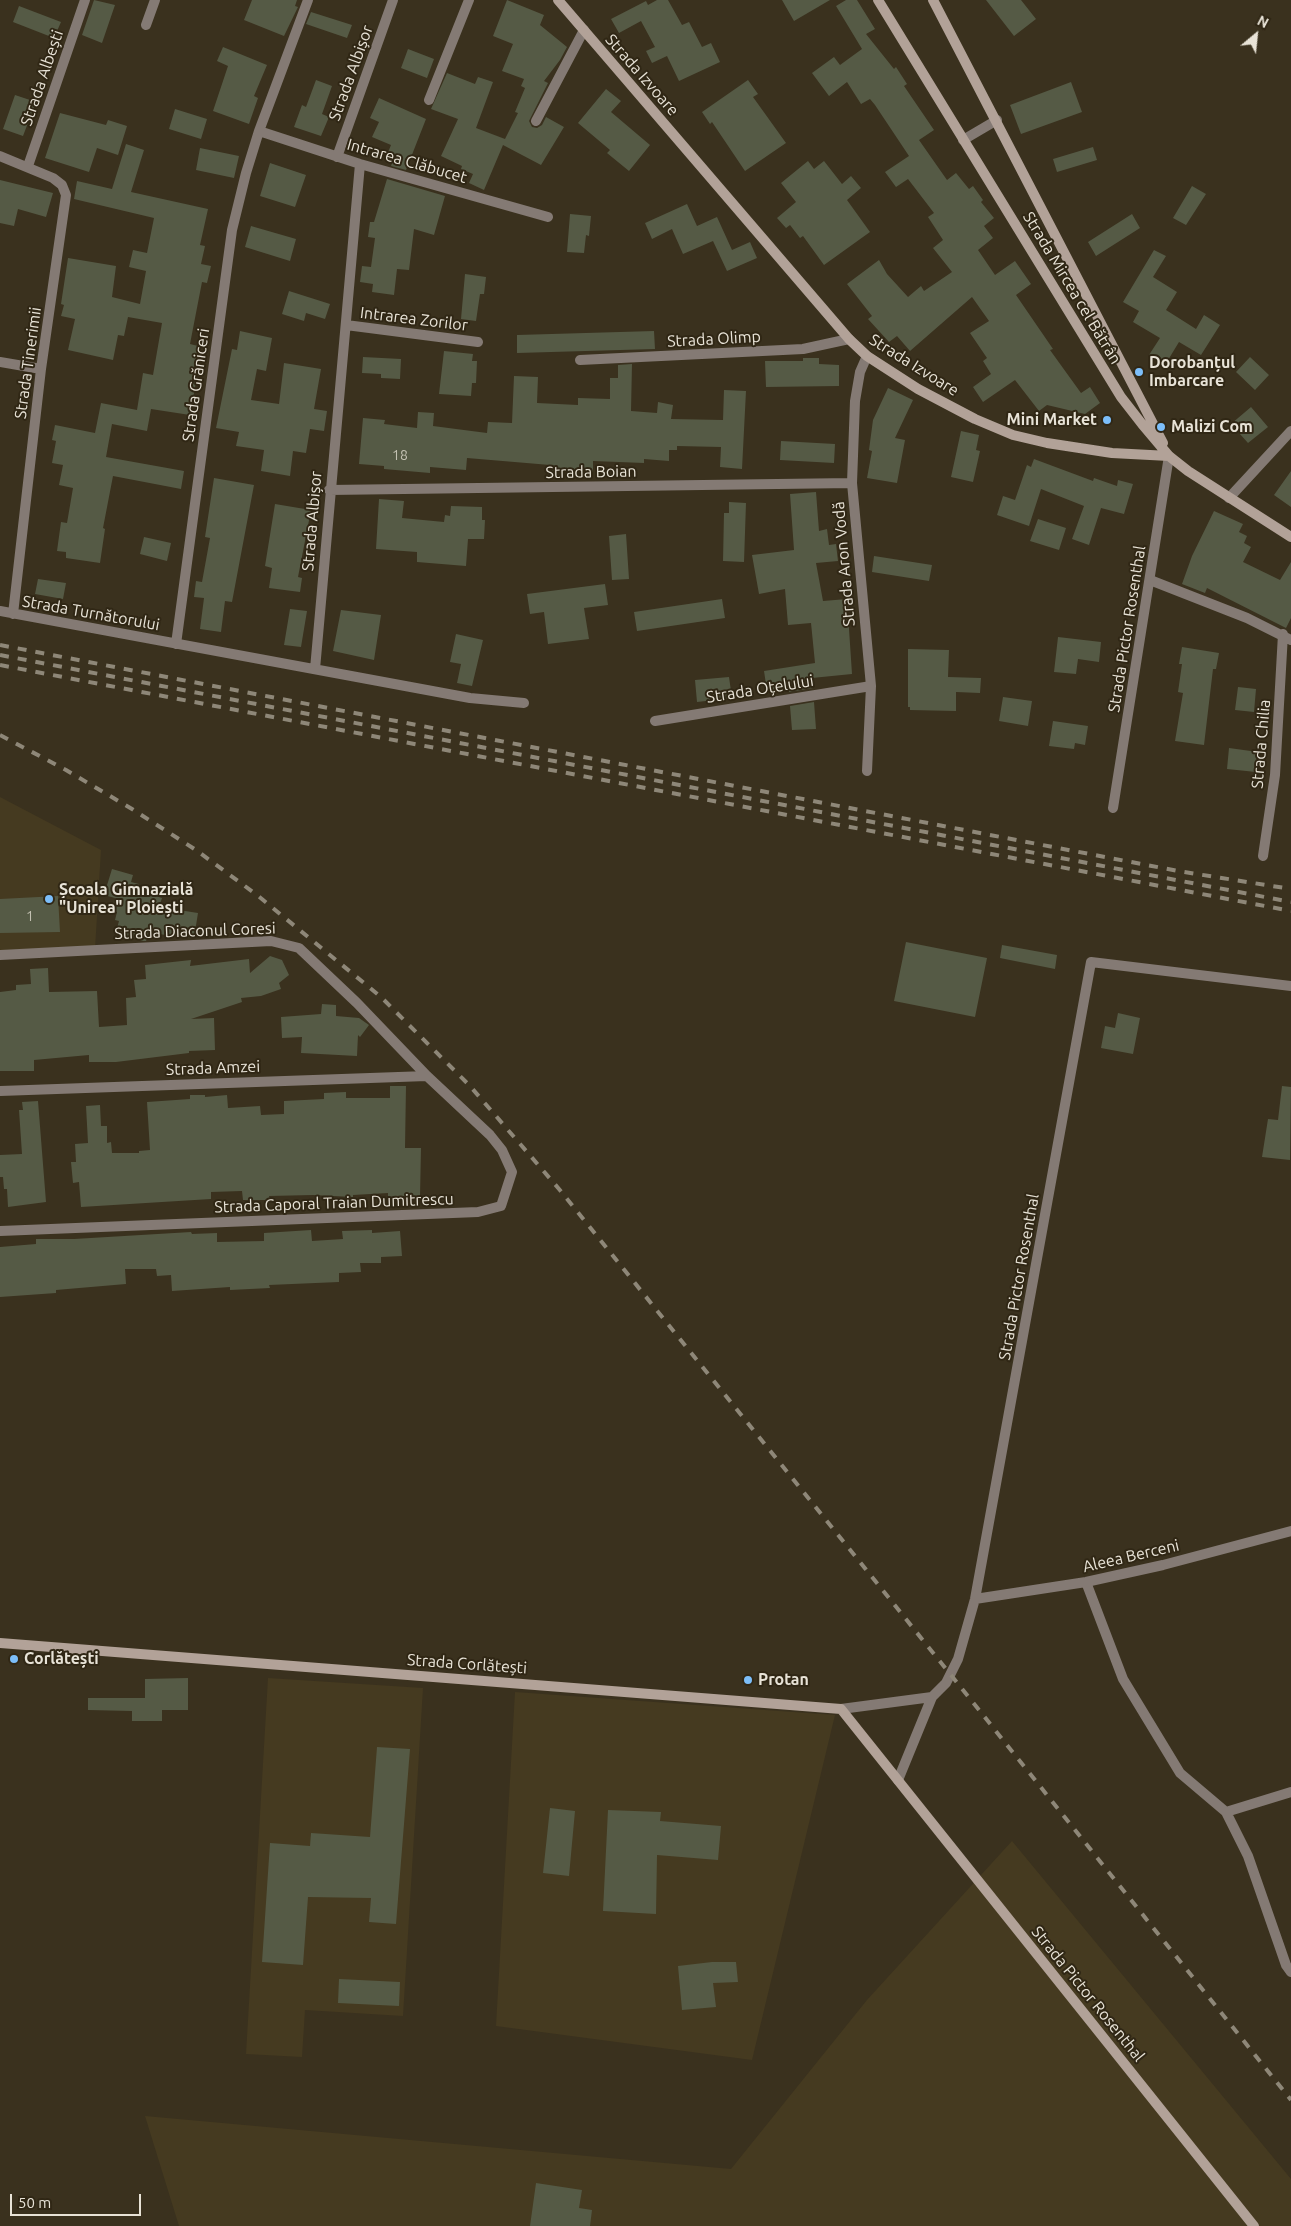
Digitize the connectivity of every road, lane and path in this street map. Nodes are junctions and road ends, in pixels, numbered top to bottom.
1 (85, 0) edge
2 (155, 0) edge
3 (308, 0) edge
4 (393, 0) edge
5 (469, 0) edge
6 (558, 0) edge
7 (878, 0) edge
8 (933, 0) edge
9 (146, 25) dead end
10 (584, 30) junction
11 (429, 100) dead end
12 (997, 120) junction
13 (536, 122) dead end
14 (259, 131) junction
15 (963, 140) junction
16 (0, 156) edge
17 (336, 156) junction
18 (360, 164) junction
19 (28, 166) junction
20 (548, 217) dead end
21 (346, 325) junction
22 (848, 339) junction
23 (478, 342) dead end
24 (868, 356) junction
25 (580, 360) dead end
26 (0, 362) edge
27 (41, 368) junction
28 (1291, 431) edge
29 (1169, 456) junction
30 (852, 483) junction
31 (329, 490) junction
32 (1229, 498) junction
33 (1291, 537) edge
34 (1150, 580) junction
35 (0, 611) edge
36 (13, 614) junction
37 (1287, 637) edge
38 (176, 644) junction
39 (315, 669) junction
40 (871, 686) junction
41 (524, 703) dead end
42 (655, 721) dead end
43 (867, 771) dead end
44 (1113, 808) dead end
45 (1263, 856) dead end
46 (0, 955) edge
47 (1291, 986) edge
48 (427, 1076) junction
49 (0, 1090) edge
50 (0, 1230) edge
51 (1291, 1531) edge
52 (1086, 1582) junction
53 (975, 1599) junction
54 (0, 1643) edge
55 (932, 1697) junction
56 (841, 1709) junction
57 (898, 1780) junction
58 (1291, 1792) edge
59 (1226, 1812) junction
60 (1291, 1972) edge
61 (1254, 2226) edge

1 - 19 street, Strada Albești
2 - 9 street
3 - 14 street, Strada Grăniceri
4 - 17 street, Strada Albișor
5 - 11 street
6 - 10 street, Strada Izvoare
7 - 15 street, Strada Mircea cel Bătrân
8 - 12 street, Strada Mircea cel Bătrân
10 - 13 street
10 - 22 street, Strada Izvoare
12 - 15 street
12 - 29 street, Strada Mircea cel Bătrân
14 - 17 street, Intrarea Clăbucet
14 - 38 street, Strada Grăniceri
15 - 29 street, Strada Mircea cel Bătrân
16 - 19 street, Strada Tinerimii
17 - 18 street, Intrarea Clăbucet
18 - 20 street, Intrarea Clăbucet
18 - 21 street, Strada Albișor
19 - 27 street, Strada Tinerimii
21 - 23 street, Intrarea Zorilor
21 - 31 street, Strada Albișor
22 - 24 street, Strada Izvoare
22 - 25 street, Strada Olimp
24 - 29 street, Strada Izvoare
24 - 30 street, Strada Aron Vodă
26 - 27 street
27 - 36 street, Strada Tinerimii
28 - 32 street
29 - 32 street
29 - 34 street, Strada Pictor Rosenthal
30 - 31 street, Strada Boian
30 - 40 street, Strada Aron Vodă
31 - 39 street, Strada Albișor
32 - 33 street
34 - 37 street
34 - 44 street, Strada Pictor Rosenthal
35 - 36 street, Strada Turnătorului
36 - 38 street, Strada Turnătorului
37 - 45 street, Strada Chilia
38 - 39 street
39 - 41 street
40 - 42 street, Strada Oțelului
40 - 43 street, Strada Aron Vodă
46 - 48 street, Strada Diaconul Coresi
47 - 53 street, Strada Pictor Rosenthal
48 - 49 street, Strada Amzei
48 - 50 street, Strada Caporal Traian Dumitrescu
51 - 52 street, Aleea Berceni
52 - 53 street, Aleea Berceni
52 - 59 street
53 - 55 street, Strada Pictor Rosenthal
54 - 56 street, Strada Corlătești
55 - 56 street, Strada Corlătești
55 - 57 street, Strada Pictor Rosenthal
56 - 57 street, Strada Pictor Rosenthal
57 - 61 street, Strada Pictor Rosenthal
58 - 59 street
59 - 60 street

